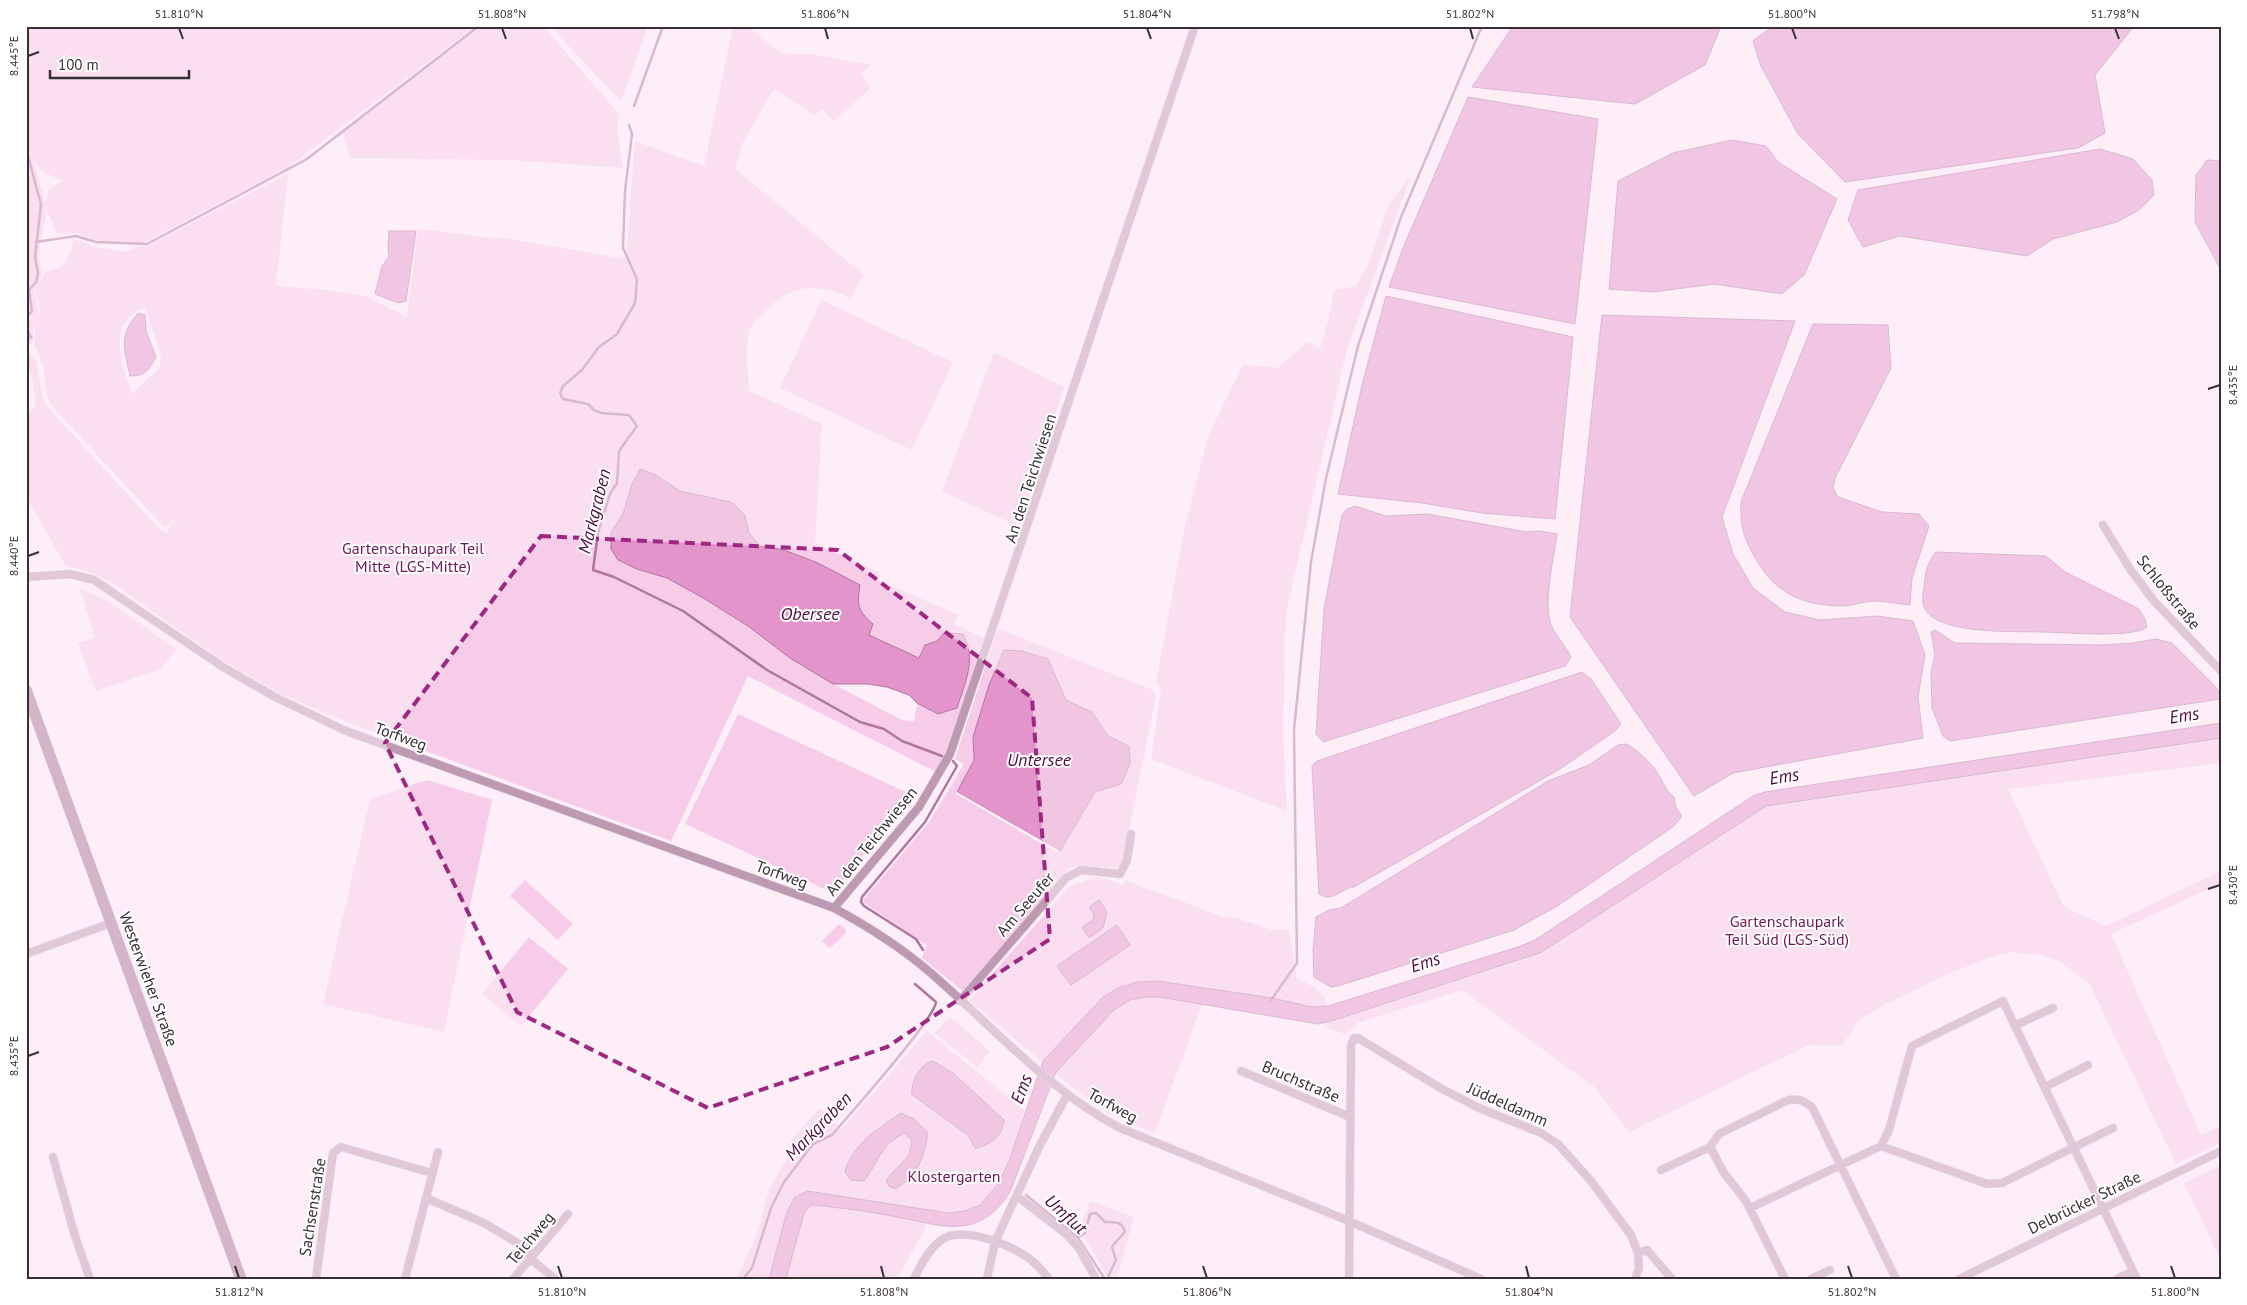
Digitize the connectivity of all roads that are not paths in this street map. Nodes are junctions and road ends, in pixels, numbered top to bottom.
1 (1195, 26) edge
2 (2103, 524) dead end
3 (30, 576) edge
4 (26, 580) edge
5 (2221, 671) edge
6 (26, 690) edge
7 (1132, 834) dead end
8 (834, 908) junction
9 (111, 923) junction
10 (26, 954) edge
11 (960, 1001) junction
12 (2053, 1008) dead end
13 (2016, 1026) junction
14 (1354, 1038) joint
15 (2088, 1065) dead end
16 (1241, 1071) dead end
17 (2045, 1087) junction
18 (1066, 1098) junction
19 (1350, 1117) junction
20 (2113, 1128) dead end
21 (1710, 1146) junction
22 (1881, 1146) junction
23 (2074, 1148) junction
24 (2221, 1151) edge
25 (438, 1152) dead end
26 (53, 1157) dead end
27 (1841, 1165) junction
28 (1661, 1170) dead end
29 (432, 1173) junction
30 (1016, 1196) junction
31 (426, 1198) junction
32 (1750, 1208) junction
33 (2104, 1208) junction
34 (568, 1214) dead end
35 (1350, 1221) junction
36 (995, 1242) junction
37 (1638, 1253) junction
38 (531, 1259) junction
39 (1830, 1270) dead end
40 (2134, 1271) junction
41 (90, 1279) edge
42 (240, 1279) edge
43 (316, 1279) edge
44 (405, 1279) edge
45 (513, 1279) edge
46 (555, 1279) edge
47 (914, 1279) edge
48 (987, 1279) edge
49 (1049, 1279) edge
50 (1096, 1279) edge
51 (1349, 1279) edge
52 (1481, 1279) edge
53 (1635, 1279) edge
54 (1672, 1279) edge
55 (1785, 1279) edge
56 (1811, 1279) edge
57 (1896, 1279) edge
58 (1959, 1279) edge
59 (2117, 1279) edge
60 (2137, 1279) edge

1 - 8 street, An den Teichwiesen
2 - 5 street, Schloßstraße
3 - 4 street, Torfweg
3 - 8 street, Torfweg
6 - 9 main road, Westerwieher Straße
7 - 11 street, Am Seeufer
8 - 11 street, Torfweg
9 - 10 street
9 - 42 main road, Westerwieher Straße
11 - 18 street, Torfweg
12 - 13 street
13 - 17 street
13 - 22 street
14 - 19 street, Bruchstraße
14 - 37 street, Jüddeldamm
15 - 17 street
16 - 19 street, Bruchstraße
17 - 23 street
18 - 30 street
18 - 35 street, Torfweg
19 - 35 street, Bruchstraße
20 - 23 street
21 - 27 street
21 - 28 street
21 - 32 street
22 - 23 street
22 - 27 street
23 - 33 street
24 - 33 street, Delbrücker Straße
25 - 29 street
26 - 41 street
27 - 32 street
27 - 57 street
29 - 31 street
29 - 43 street, Sachsenstraße
30 - 36 street
30 - 50 street
31 - 38 street
31 - 44 street
32 - 55 street
33 - 40 street
33 - 58 street, Delbrücker Straße
34 - 38 street, Teichweg
35 - 51 street, Bruchstraße
35 - 52 street, Torfweg
36 - 47 street
36 - 48 street
36 - 49 street
37 - 53 street
37 - 54 street
38 - 45 street, Teichweg
38 - 46 street
39 - 56 street
40 - 59 street
40 - 60 street

